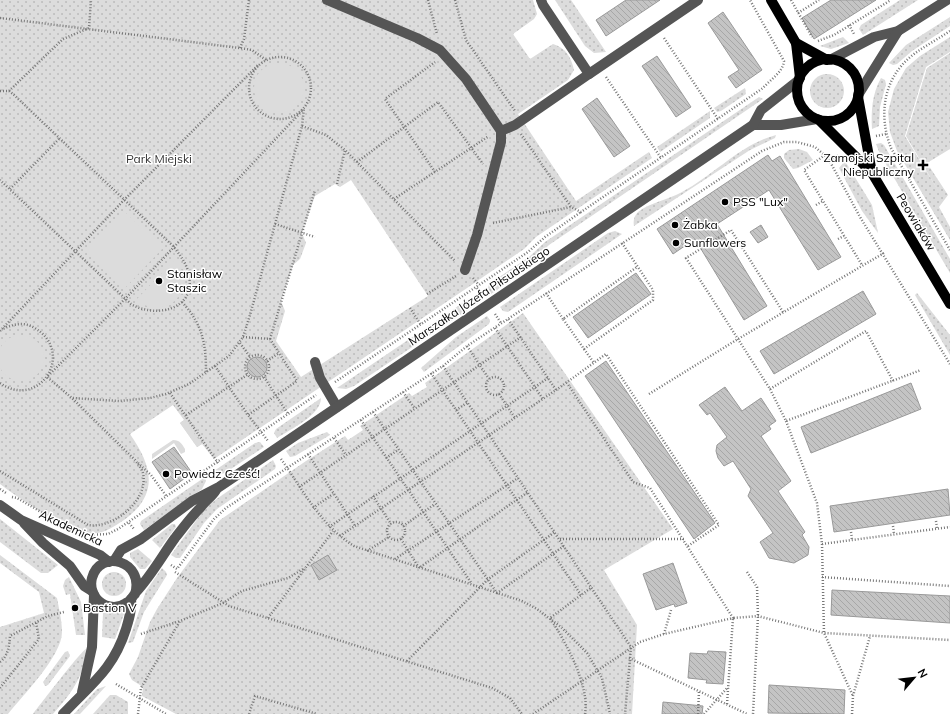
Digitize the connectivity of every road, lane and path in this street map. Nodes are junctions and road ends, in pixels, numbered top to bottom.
1 (91, 0) edge
2 (249, 0) edge
3 (327, 0) edge
4 (428, 0) edge
5 (455, 0) edge
6 (541, 0) edge
7 (698, 0) edge
8 (750, 0) edge
9 (771, 0) edge
10 (791, 0) edge
11 (819, 0) edge
12 (891, 0) edge
13 (947, 0) edge
14 (798, 13) junction
15 (0, 18) edge
16 (849, 26) junction
17 (89, 28) junction
18 (657, 28) junction
19 (898, 31) junction
20 (950, 31) edge
21 (857, 38) dead end
22 (796, 43) junction
23 (240, 48) junction
24 (443, 53) junction
25 (266, 60) junction
26 (828, 60) junction
27 (258, 65) junction
28 (599, 67) junction
29 (890, 72) dead end
30 (589, 74) junction
31 (895, 75) junction
32 (799, 79) junction
33 (0, 91) edge
34 (8, 91) junction
35 (858, 96) junction
36 (303, 110) junction
37 (718, 119) junction
38 (818, 119) junction
39 (518, 123) junction
40 (752, 125) junction
41 (302, 126) junction
42 (404, 127) junction
43 (501, 131) junction
44 (886, 134) junction
45 (874, 136) dead end
46 (59, 138) junction
47 (471, 148) junction
48 (345, 150) junction
49 (840, 153) dead end
50 (825, 155) junction
51 (661, 158) junction
52 (831, 161) junction
53 (357, 162) junction
54 (434, 172) junction
55 (872, 173) junction
56 (0, 180) edge
57 (337, 184) dead end
58 (10, 189) junction
59 (315, 190) dead end
60 (394, 199) junction
61 (124, 200) junction
62 (823, 201) junction
63 (816, 204) dead end
64 (571, 207) junction
65 (581, 212) junction
66 (275, 224) junction
67 (479, 226) junction
68 (301, 233) junction
69 (844, 236) junction
70 (315, 237) dead end
71 (838, 240) dead end
72 (622, 243) junction
73 (173, 246) junction
74 (950, 250) edge
75 (75, 251) junction
76 (884, 253) junction
77 (862, 266) junction
78 (637, 267) junction
79 (462, 272) junction
80 (476, 282) dead end
81 (478, 286) junction
82 (546, 293) junction
83 (427, 294) dead end
84 (484, 298) dead end
85 (125, 300) junction
86 (182, 302) junction
87 (950, 304) edge
88 (410, 308) dead end
89 (492, 311) dead end
90 (783, 312) junction
91 (508, 319) junction
92 (563, 319) junction
93 (501, 324) junction
94 (421, 325) junction
95 (495, 328) junction
96 (0, 331) edge
97 (243, 337) junction
98 (520, 337) junction
99 (738, 339) junction
100 (270, 340) junction
101 (239, 343) junction
102 (467, 346) junction
103 (508, 346) junction
104 (584, 349) junction
105 (279, 353) junction
106 (250, 357) junction
107 (267, 361) junction
108 (315, 362) dead end
109 (594, 363) junction
110 (950, 364) edge
111 (480, 365) junction
112 (215, 366) junction
113 (443, 366) junction
114 (921, 370) dead end
115 (206, 372) junction
116 (431, 373) junction
117 (247, 375) junction
118 (47, 377) junction
119 (264, 377) junction
120 (548, 378) junction
121 (489, 379) junction
122 (893, 381) junction
123 (0, 383) edge
124 (454, 383) junction
125 (567, 383) junction
126 (332, 384) dead end
127 (229, 386) junction
128 (535, 386) junction
129 (770, 389) junction
130 (442, 390) junction
131 (556, 390) junction
132 (403, 392) junction
133 (170, 393) junction
134 (320, 393) dead end
135 (499, 394) junction
136 (649, 394) dead end
137 (276, 396) junction
138 (72, 398) junction
139 (543, 399) junction
140 (467, 403) junction
141 (506, 405) junction
142 (337, 408) junction
143 (415, 409) junction
144 (456, 410) junction
145 (373, 412) junction
146 (288, 414) junction
147 (186, 415) junction
148 (248, 415) junction
149 (515, 418) junction
150 (361, 420) junction
151 (786, 421) junction
152 (481, 423) junction
153 (384, 430) junction
154 (470, 431) junction
155 (262, 433) junction
156 (490, 436) junction
157 (372, 437) junction
158 (334, 438) junction
159 (270, 443) dead end
160 (478, 443) junction
161 (398, 450) junction
162 (308, 454) junction
163 (279, 456) dead end
164 (346, 456) junction
165 (386, 458) junction
166 (135, 460) junction
167 (218, 463) junction
168 (287, 468) junction
169 (412, 470) junction
170 (0, 471) edge
171 (320, 473) junction
172 (400, 478) junction
173 (518, 478) junction
174 (420, 482) junction
175 (507, 486) junction
176 (219, 487) junction
177 (300, 487) junction
178 (408, 490) junction
179 (528, 492) junction
180 (333, 494) junction
181 (373, 496) junction
182 (13, 498) dead end
183 (167, 498) junction
184 (517, 500) junction
185 (435, 504) junction
186 (0, 505) edge
187 (313, 508) junction
188 (381, 509) junction
189 (423, 513) junction
190 (347, 515) junction
191 (21, 520) junction
192 (56, 521) dead end
193 (936, 521) dead end
194 (391, 524) junction
195 (449, 524) junction
196 (355, 526) junction
197 (403, 526) junction
198 (893, 526) dead end
199 (329, 527) junction
200 (950, 527) edge
201 (937, 529) junction
202 (333, 531) junction
203 (437, 532) junction
204 (555, 532) junction
205 (851, 532) dead end
206 (894, 534) junction
207 (84, 535) dead end
208 (340, 536) junction
209 (389, 537) junction
210 (401, 539) junction
211 (460, 539) junction
212 (559, 539) junction
213 (685, 539) junction
214 (544, 540) junction
215 (852, 540) junction
216 (822, 544) junction
217 (564, 546) junction
218 (688, 546) junction
219 (447, 548) junction
220 (367, 551) junction
221 (408, 551) junction
222 (553, 554) junction
223 (395, 560) junction
224 (111, 562) junction
225 (305, 568) junction
226 (418, 568) junction
227 (747, 572) dead end
228 (822, 577) junction
229 (487, 580) junction
230 (472, 585) junction
231 (950, 586) edge
232 (480, 587) junction
233 (592, 587) junction
234 (93, 593) junction
235 (497, 593) junction
236 (581, 595) junction
237 (133, 597) junction
238 (223, 603) junction
239 (671, 610) dead end
240 (64, 612) dead end
241 (758, 616) junction
242 (268, 618) junction
243 (550, 618) junction
244 (733, 618) junction
245 (180, 621) junction
246 (36, 622) junction
247 (824, 633) junction
248 (141, 634) dead end
249 (664, 634) junction
250 (870, 636) junction
251 (950, 640) edge
252 (631, 647) junction
253 (629, 658) junction
254 (407, 661) junction
255 (0, 662) edge
256 (598, 670) junction
257 (581, 682) junction
258 (116, 684) dead end
259 (728, 686) junction
260 (0, 688) edge
261 (699, 691) junction
262 (82, 692) junction
263 (853, 696) junction
264 (140, 699) junction
265 (717, 700) junction
266 (727, 704) junction
267 (63, 714) edge
268 (138, 714) edge
269 (166, 714) edge
270 (249, 714) edge
271 (317, 714) edge
272 (522, 714) edge
273 (533, 714) edge
274 (585, 714) edge
275 (610, 714) edge
276 (625, 714) edge
277 (698, 714) edge
278 (704, 714) edge
279 (747, 714) edge
280 (753, 714) edge
281 (852, 714) edge

1 - 17 path
2 - 23 path
3 - 24 street
4 - 24 path
5 - 39 path
6 - 30 street
7 - 18 street
8 - 37 path
9 - 22 main road
10 - 14 path
11 - 14 path
12 - 16 path
13 - 19 street
14 - 16 path
15 - 17 path
16 - 21 path
17 - 23 path
17 - 34 path
18 - 28 street
18 - 37 path
19 - 26 street
19 - 35 street
20 - 31 path
22 - 26 main road
22 - 32 main road
23 - 25 path
24 - 42 path
24 - 43 street
25 - 27 path
25 - 36 path
26 - 32 main road
26 - 35 main road
27 - 36 path
27 - 61 path
28 - 30 street
28 - 51 path
29 - 31 path
30 - 39 street
31 - 44 path
32 - 38 main road
32 - 40 street, Marszałka Józefa Piłsudskiego
33 - 34 path
34 - 46 path
35 - 38 main road
35 - 55 main road, Peowiaków
36 - 41 path
36 - 73 path
37 - 51 path
38 - 40 street
38 - 55 main road, Peowiaków
39 - 43 street
39 - 64 path
40 - 142 street, Marszałka Józefa Piłsudskiego
41 - 48 path
41 - 66 path
42 - 47 path
42 - 53 path
42 - 54 path
43 - 47 path
43 - 67 street
44 - 45 path
44 - 74 path
46 - 58 path
46 - 61 path
47 - 54 path
48 - 53 path
48 - 57 path
49 - 52 path
50 - 52 path
50 - 62 path
50 - 72 path
51 - 65 path
52 - 76 path
53 - 60 path
54 - 60 path
55 - 87 main road, Peowiaków
56 - 58 path
58 - 75 path
59 - 68 path
60 - 79 path
61 - 73 path
61 - 75 path
62 - 63 path
62 - 69 path
64 - 65 path
64 - 67 path
65 - 81 path
66 - 68 path
66 - 97 path
67 - 79 street
68 - 70 path
68 - 100 path
69 - 71 path
69 - 77 path
72 - 78 path
72 - 82 path
73 - 85 path
73 - 86 path
75 - 85 path
75 - 96 path
76 - 77 path
76 - 110 path
77 - 90 path
78 - 92 path
78 - 104 path
79 - 83 path
80 - 81 path
81 - 84 path
81 - 94 path
82 - 91 path
82 - 92 path
85 - 86 path
85 - 118 path
86 - 115 path
88 - 94 path
89 - 93 path
90 - 99 path
90 - 99 path
91 - 93 path
91 - 98 path
92 - 104 path
93 - 95 path
94 - 126 path
95 - 102 path
95 - 103 path
96 - 118 path
97 - 100 path
97 - 101 path
98 - 103 path
98 - 120 path
99 - 129 path
99 - 136 path
100 - 105 path
101 - 106 path
101 - 112 path
102 - 111 path
102 - 113 path
103 - 111 path
103 - 128 path
104 - 109 path
105 - 107 path
105 - 137 path
106 - 107 path
106 - 117 path
107 - 119 path
108 - 142 street
109 - 125 path
109 - 218 path
111 - 121 path
111 - 124 path
112 - 115 path
112 - 127 path
113 - 116 path
113 - 124 path
114 - 122 path
115 - 133 path
116 - 130 path
116 - 132 path
117 - 119 path
117 - 127 path
118 - 123 path
118 - 138 path
119 - 137 path
120 - 128 path
120 - 131 path
121 - 135 path
121 - 135 path
122 - 129 path
122 - 151 path
124 - 130 path
124 - 140 path
125 - 131 path
125 - 213 path
127 - 147 path
127 - 148 path
128 - 139 path
128 - 141 path
129 - 151 path
130 - 143 path
130 - 144 path
131 - 139 path
132 - 143 path
132 - 145 path
133 - 138 path
133 - 147 path
134 - 146 path
135 - 141 path
137 - 146 path
137 - 148 path
138 - 166 path
139 - 149 path
140 - 144 path
140 - 152 path
141 - 149 path
141 - 152 path
142 - 176 street, Marszałka Józefa Piłsudskiego
143 - 153 path
144 - 154 path
145 - 150 path
145 - 153 path
146 - 155 path
147 - 167 path
148 - 155 path
149 - 156 path
150 - 157 path
150 - 158 path
151 - 216 path
152 - 154 path
152 - 156 path
153 - 157 path
153 - 161 path
154 - 160 path
154 - 169 path
155 - 159 path
155 - 167 path
156 - 160 path
156 - 173 path
157 - 164 path
157 - 165 path
158 - 162 path
158 - 164 path
160 - 174 path
160 - 175 path
161 - 165 path
161 - 169 path
162 - 168 path
162 - 171 path
163 - 168 path
164 - 171 path
165 - 172 path
166 - 170 path
166 - 183 path
167 - 183 path
168 - 177 path
168 - 238 path
169 - 172 path
169 - 174 path
171 - 177 path
171 - 180 path
172 - 178 path
172 - 181 path
173 - 175 path
173 - 179 path
174 - 178 path
174 - 185 path
175 - 184 path
175 - 195 path
176 - 224 street, Marszałka Józefa Piłsudskiego
176 - 237 street, Marszałka Józefa Piłsudskiego
177 - 187 path
178 - 188 path
178 - 189 path
179 - 184 path
179 - 204 path
180 - 187 path
180 - 190 path
181 - 188 path
181 - 190 path
182 - 192 path
183 - 207 path
184 - 211 path
184 - 214 path
185 - 189 path
185 - 195 path
186 - 191 street, Akademicka
187 - 199 path
188 - 194 path
188 - 196 path
189 - 197 path
189 - 203 path
190 - 196 path
190 - 199 path
191 - 224 street, Akademicka
191 - 234 street, Akademicka
193 - 201 path
194 - 197 path
194 - 209 path
195 - 203 path
195 - 211 path
196 - 208 path
197 - 210 path
198 - 206 path
199 - 202 path
200 - 201 path
201 - 206 path
202 - 208 path
202 - 225 path
203 - 219 path
203 - 221 path
204 - 212 path
204 - 214 path
205 - 215 path
206 - 215 path
208 - 220 path
209 - 210 path
209 - 220 path
210 - 221 path
211 - 219 path
211 - 229 path
212 - 213 path
212 - 217 path
213 - 218 path
214 - 222 path
214 - 229 path
215 - 216 path
216 - 228 path
217 - 222 path
217 - 233 path
218 - 244 path
219 - 226 path
219 - 230 path
220 - 223 path
221 - 223 path
221 - 226 path
222 - 235 path
222 - 236 path
223 - 226 path
224 - 234 street
224 - 237 street
225 - 238 path
225 - 242 path
226 - 230 path
227 - 241 path
228 - 231 path
228 - 247 path
229 - 232 path
229 - 235 path
230 - 232 path
232 - 235 path
232 - 254 path
233 - 236 path
233 - 252 path
234 - 237 street
234 - 262 street
235 - 243 path
236 - 243 path
237 - 262 street
238 - 242 path
238 - 245 path
239 - 249 path
240 - 246 path
241 - 244 path
241 - 247 path
241 - 280 path
242 - 254 path
243 - 256 path
243 - 257 path
244 - 249 path
244 - 259 path
245 - 248 path
245 - 264 path
246 - 255 path
246 - 260 path
247 - 250 path
247 - 263 path
249 - 252 path
250 - 251 path
250 - 263 path
252 - 253 path
252 - 256 path
253 - 261 path
253 - 276 path
254 - 272 path
256 - 257 path
256 - 275 path
257 - 273 path
257 - 274 path
258 - 264 path
259 - 265 path
259 - 266 path
261 - 265 path
261 - 277 path
262 - 267 street
263 - 281 path
264 - 268 path
264 - 269 path
265 - 266 path
265 - 278 path
266 - 279 path
270 - 271 path

